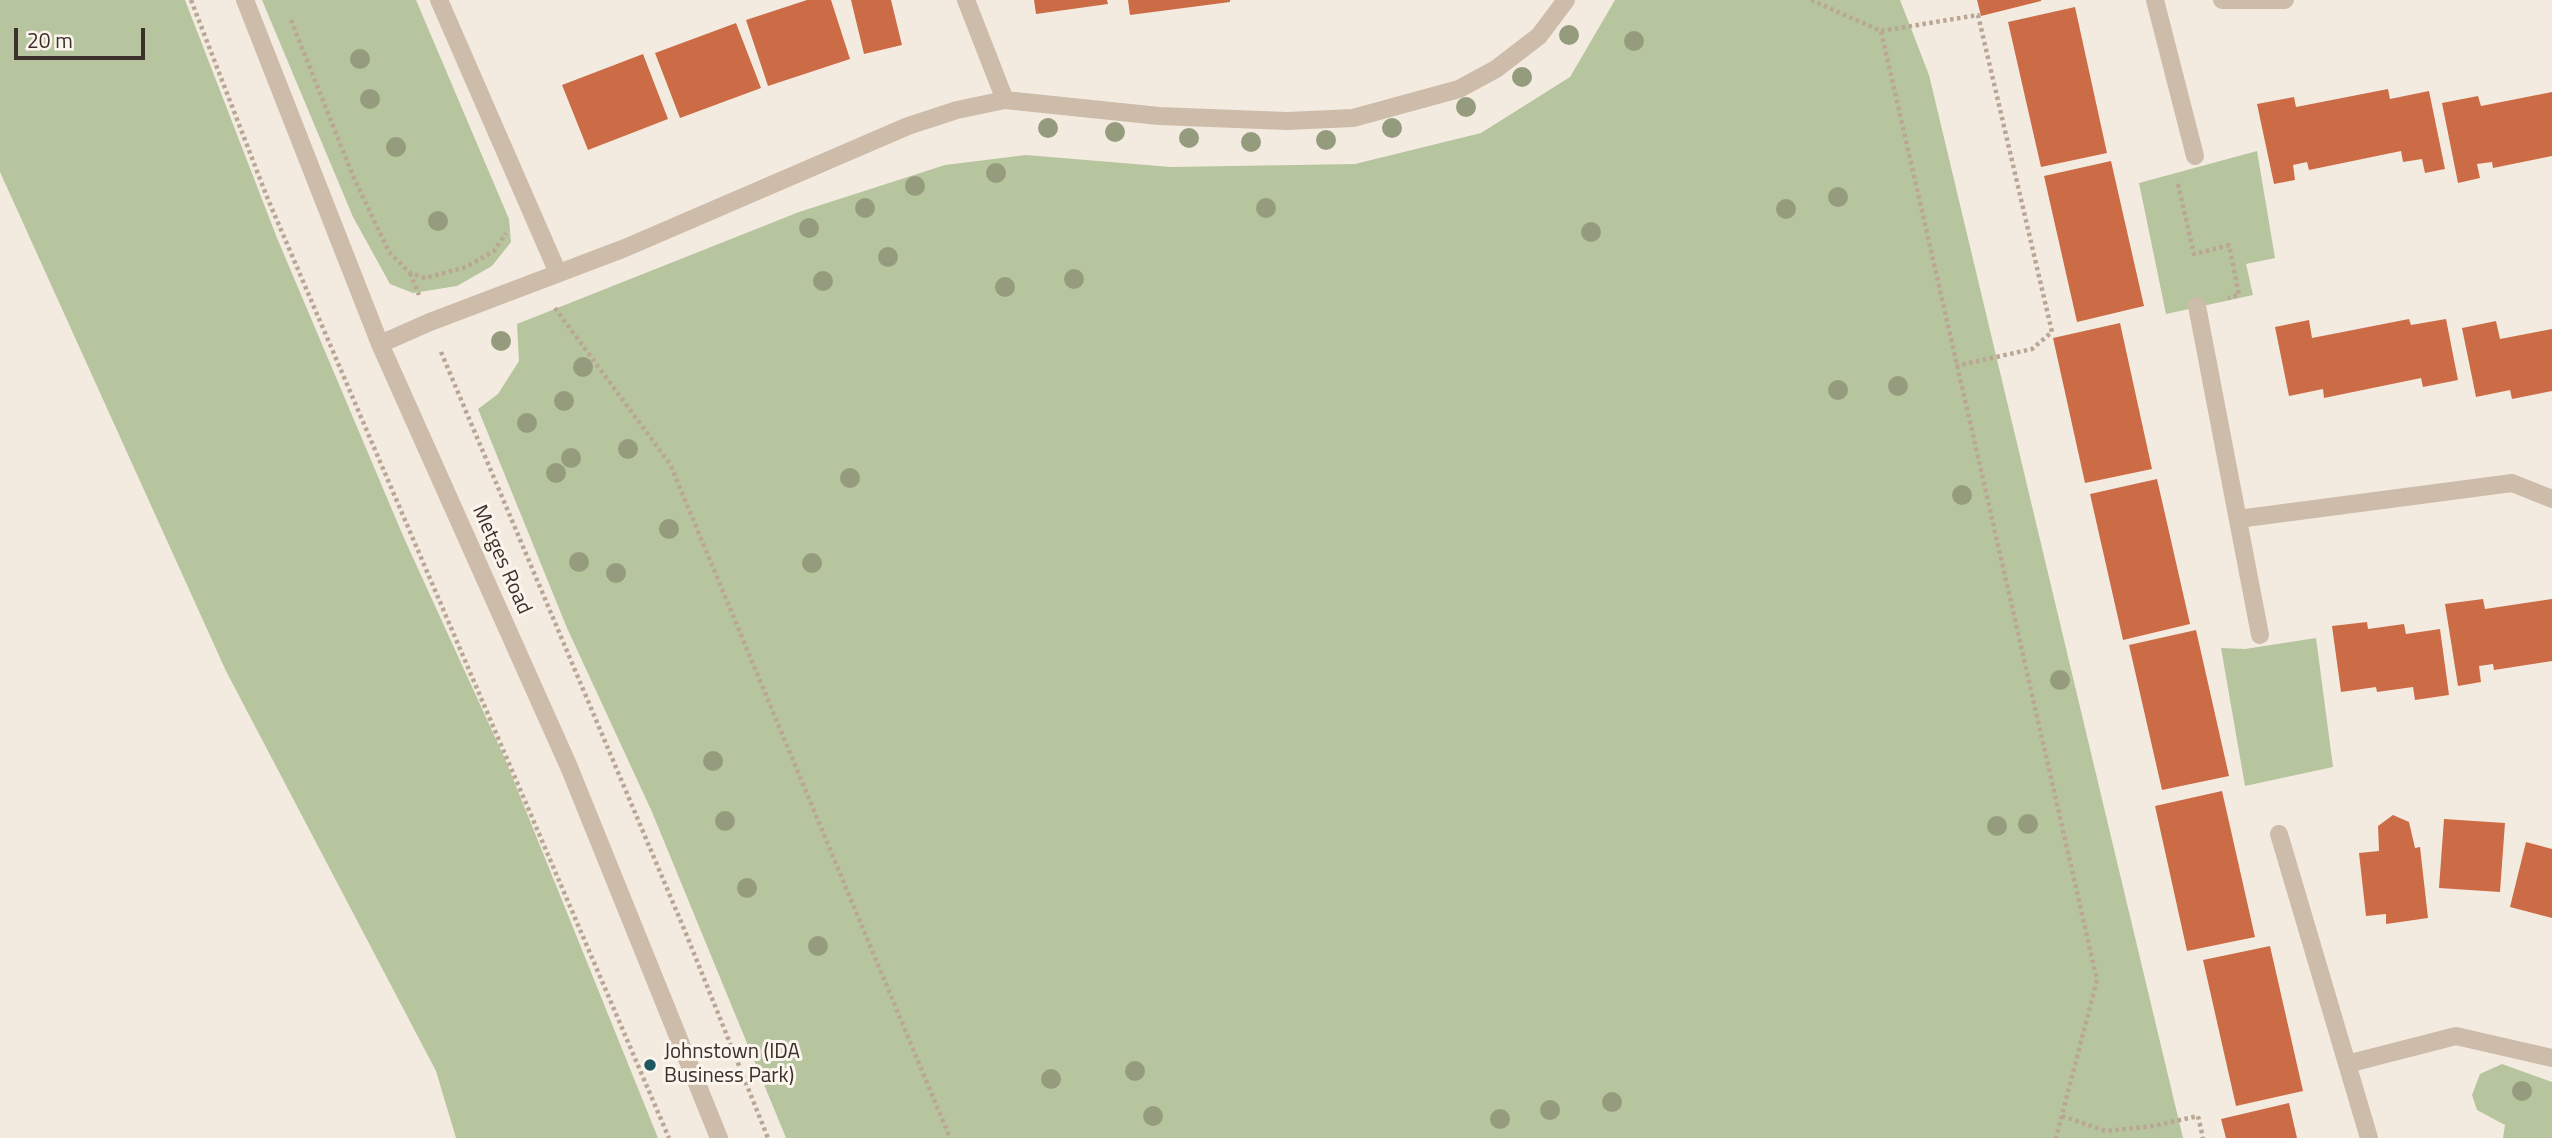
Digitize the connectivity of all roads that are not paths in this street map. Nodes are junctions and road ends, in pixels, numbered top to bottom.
1 (245, 0) edge
2 (439, 0) edge
3 (966, 0) edge
4 (1566, 0) edge
5 (2155, 0) edge
6 (2222, 0) edge
7 (2285, 0) edge
8 (1005, 100) junction
9 (2195, 156) road end
10 (558, 274) junction
11 (2197, 306) road end
12 (380, 344) junction
13 (2552, 499) edge
14 (2238, 519) junction
15 (2260, 635) dead end
16 (2279, 834) dead end
17 (2552, 1058) edge
18 (2347, 1064) junction
19 (719, 1138) edge
20 (2369, 1138) edge

1 - 12 street, Metges Road
2 - 10 street
3 - 8 street
4 - 8 street
5 - 9 street
6 - 7 street
8 - 10 street
10 - 12 street
11 - 14 street
12 - 19 street, Metges Road
13 - 14 street
14 - 15 street
16 - 18 street
17 - 18 street
18 - 20 street

